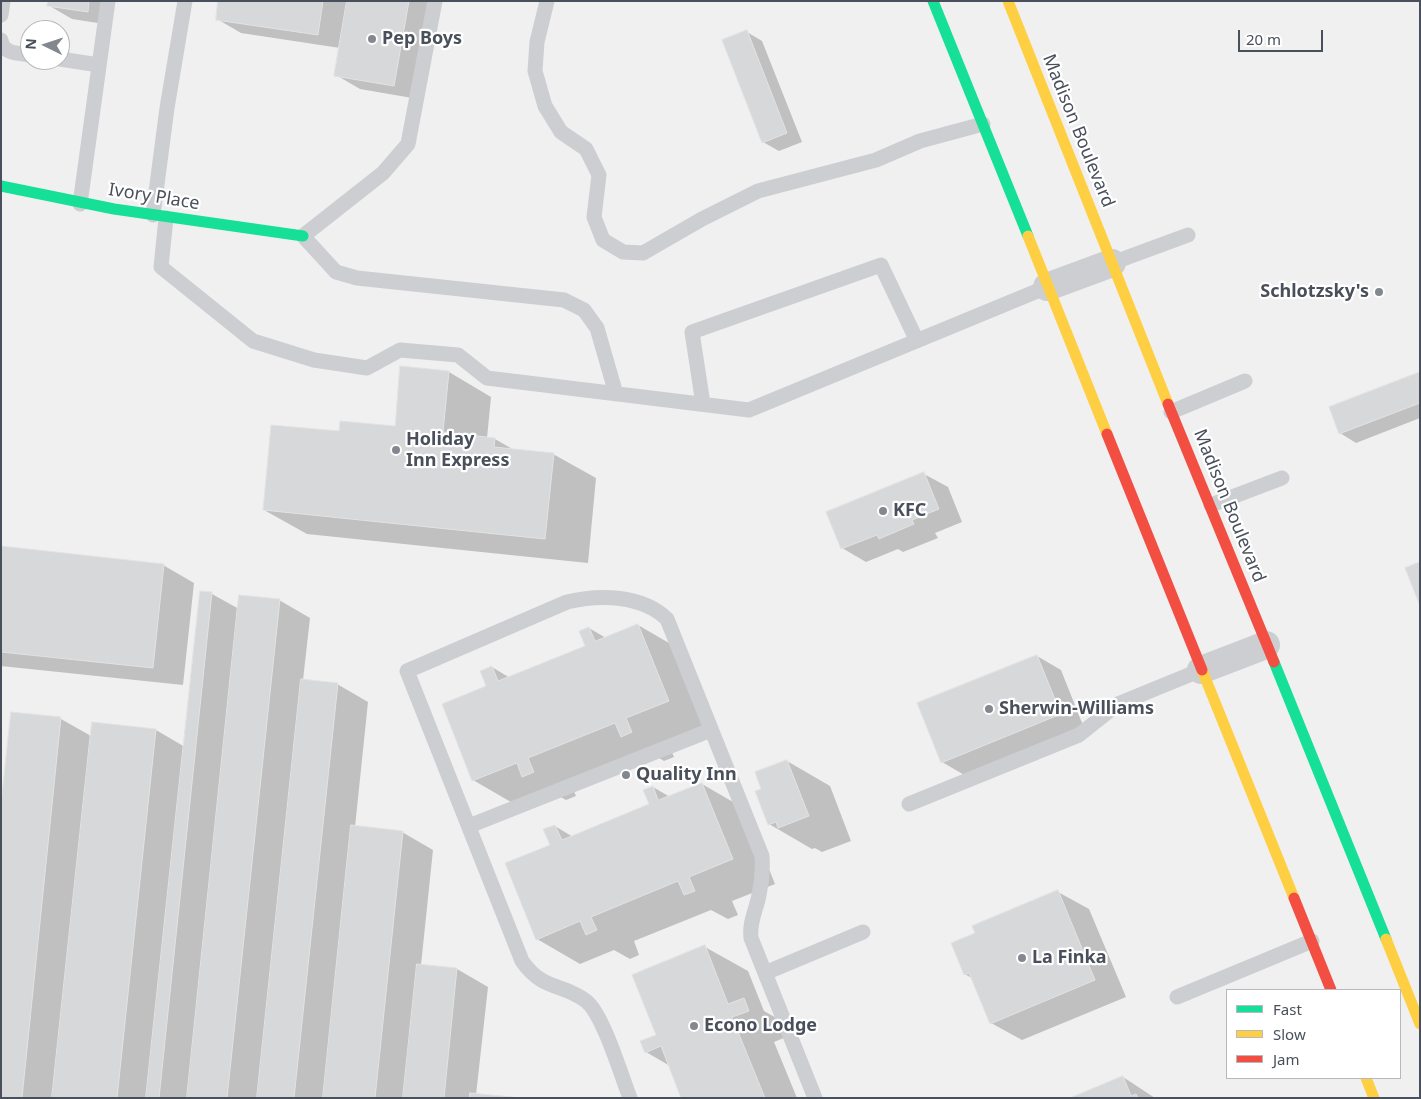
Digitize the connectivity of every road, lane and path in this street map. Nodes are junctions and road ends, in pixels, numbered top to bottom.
1 (3, 1) edge
2 (108, 1) edge
3 (185, 1) edge
4 (436, 1) edge
5 (547, 1) edge
6 (933, 1) edge
7 (1008, 1) edge
8 (1018, 1) edge
9 (1, 15) edge
10 (1, 40) edge
11 (1027, 48) junction
12 (20, 54) edge
13 (70, 61) edge
14 (99, 65) junction
15 (982, 124) junction
16 (1, 186) edge
17 (80, 204) junction
18 (159, 216) junction
19 (1188, 235) dead end
20 (303, 236) junction
21 (1112, 263) junction
22 (1047, 287) junction
23 (916, 341) junction
24 (1245, 381) dead end
25 (616, 394) junction
26 (703, 404) junction
27 (1171, 412) junction
28 (1282, 478) dead end
29 (1211, 505) junction
30 (1266, 645) junction
31 (1201, 670) junction
32 (711, 730) junction
33 (909, 804) dead end
34 (469, 826) junction
35 (863, 932) dead end
36 (1312, 941) junction
37 (765, 973) junction
38 (1331, 989) edge
39 (1177, 996) dead end
40 (1418, 1015) edge
41 (1366, 1079) edge
42 (630, 1098) edge
43 (815, 1098) edge
44 (1374, 1098) edge

1 - 9 lane
2 - 14 lane
3 - 18 lane
4 - 20 lane
5 - 15 lane
6 - 15 main road
7 - 11 main road, Madison Boulevard
8 - 11 main road
10 - 12 lane
11 - 21 main road, Madison Boulevard
13 - 14 lane
14 - 17 lane
15 - 22 main road
16 - 17 main road, Ivory Place
17 - 18 main road, Ivory Place
18 - 20 main road, Ivory Place
18 - 25 lane
19 - 21 lane
20 - 25 lane
21 - 22 street
21 - 27 main road, Madison Boulevard
22 - 23 lane
22 - 31 main road
23 - 26 lane
23 - 26 lane
24 - 27 lane
25 - 26 lane
27 - 29 main road, Madison Boulevard
28 - 29 lane
29 - 30 main road, Madison Boulevard
30 - 31 street
30 - 40 main road, Madison Boulevard
31 - 33 lane
31 - 36 main road
32 - 34 lane
32 - 34 lane
32 - 37 lane
34 - 42 lane
35 - 37 lane
36 - 38 main road
36 - 39 lane
37 - 43 lane
41 - 44 main road

